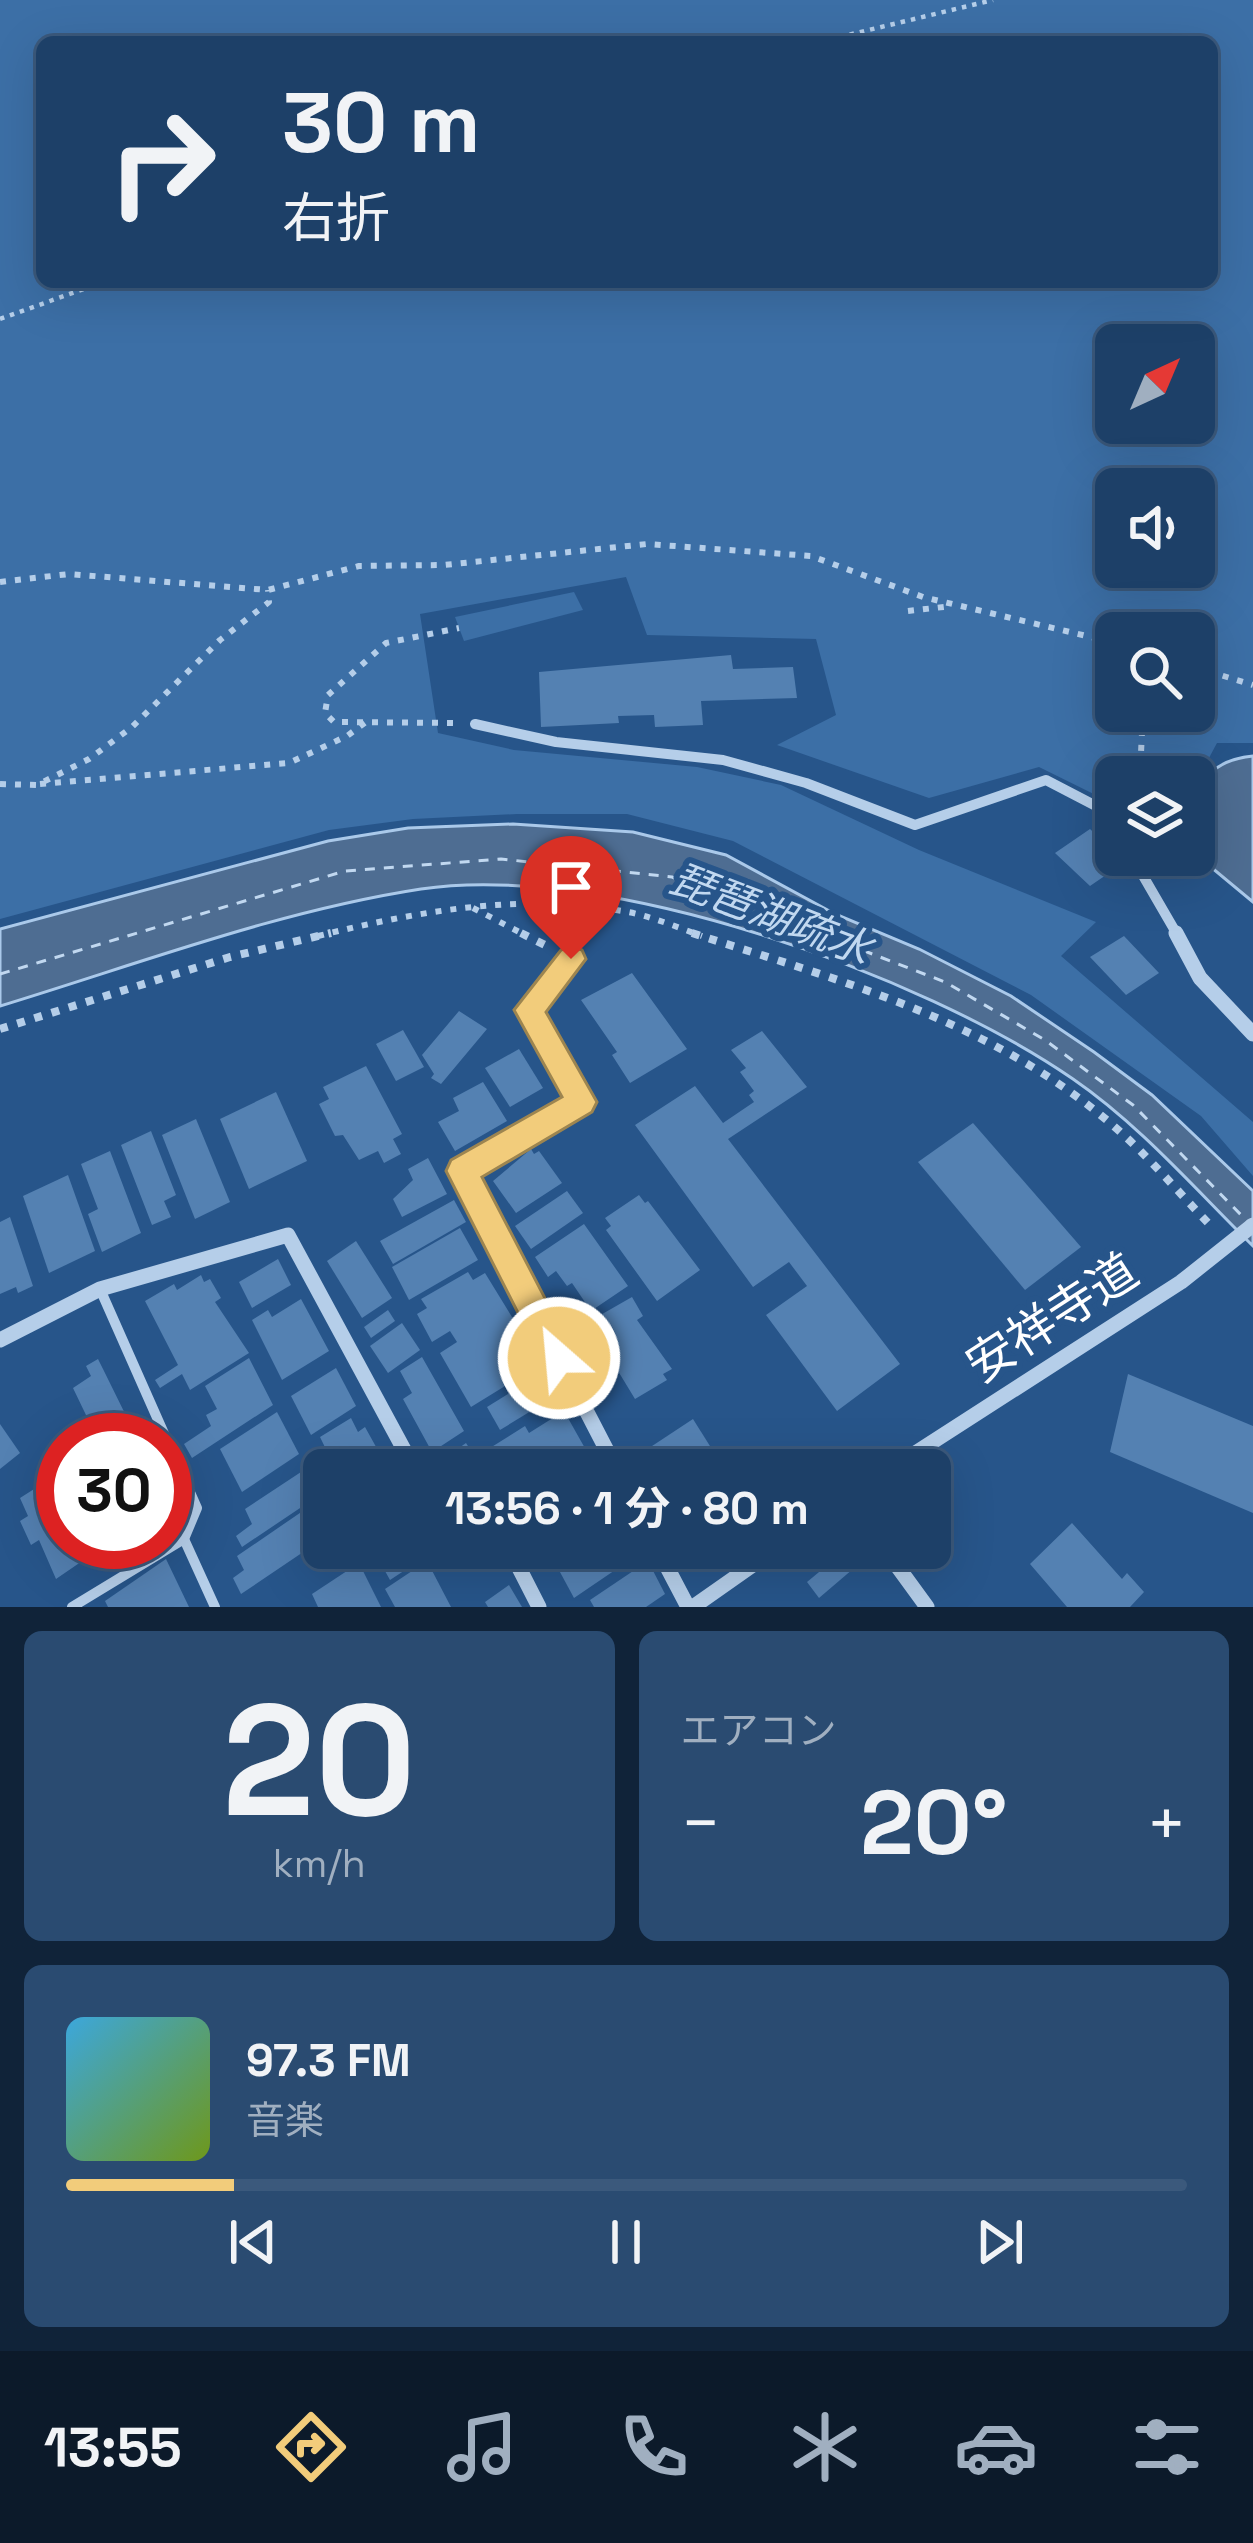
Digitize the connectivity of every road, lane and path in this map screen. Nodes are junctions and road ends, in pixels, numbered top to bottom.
1 (993, 0) edge
2 (844, 36) edge
3 (86, 288) edge
4 (0, 319) edge
5 (0, 581) edge
6 (268, 590) junction
7 (959, 605) junction
8 (908, 611) dead end
9 (459, 628) dead end
10 (1095, 639) edge
11 (1215, 673) edge
12 (1253, 685) edge
13 (370, 719) junction
14 (475, 724) joint
15 (0, 784) edge
16 (37, 785) junction
17 (1095, 805) edge
18 (1145, 876) edge
19 (469, 906) junction
20 (571, 959) joint
21 (0, 1029) edge
22 (1253, 1034) edge
23 (1253, 1225) edge
24 (1231, 1242) junction
25 (100, 1289) junction
26 (0, 1340) edge
27 (154, 1413) edge
28 (404, 1449) edge
29 (606, 1449) edge
30 (922, 1449) edge
31 (192, 1557) edge
32 (135, 1569) edge
33 (520, 1569) edge
34 (669, 1569) edge
35 (746, 1569) edge
36 (899, 1569) edge
37 (72, 1607) edge
38 (215, 1607) edge
39 (539, 1607) edge
40 (690, 1607) edge
41 (927, 1607) edge

1 - 2 path
3 - 4 path
5 - 6 path
6 - 7 path
6 - 16 path
7 - 8 path
7 - 10 path
9 - 13 path
11 - 12 path
13 - 14 path
13 - 16 path
14 - 17 street
15 - 16 path
18 - 22 street
19 - 20 path
19 - 21 path
19 - 24 path
20 - 29 street
23 - 24 street, 安祥寺道
24 - 30 street, 安祥寺道
25 - 26 street
25 - 27 lane
25 - 28 street
31 - 38 lane
32 - 37 lane
33 - 39 street
34 - 40 street
35 - 40 street
36 - 41 street

